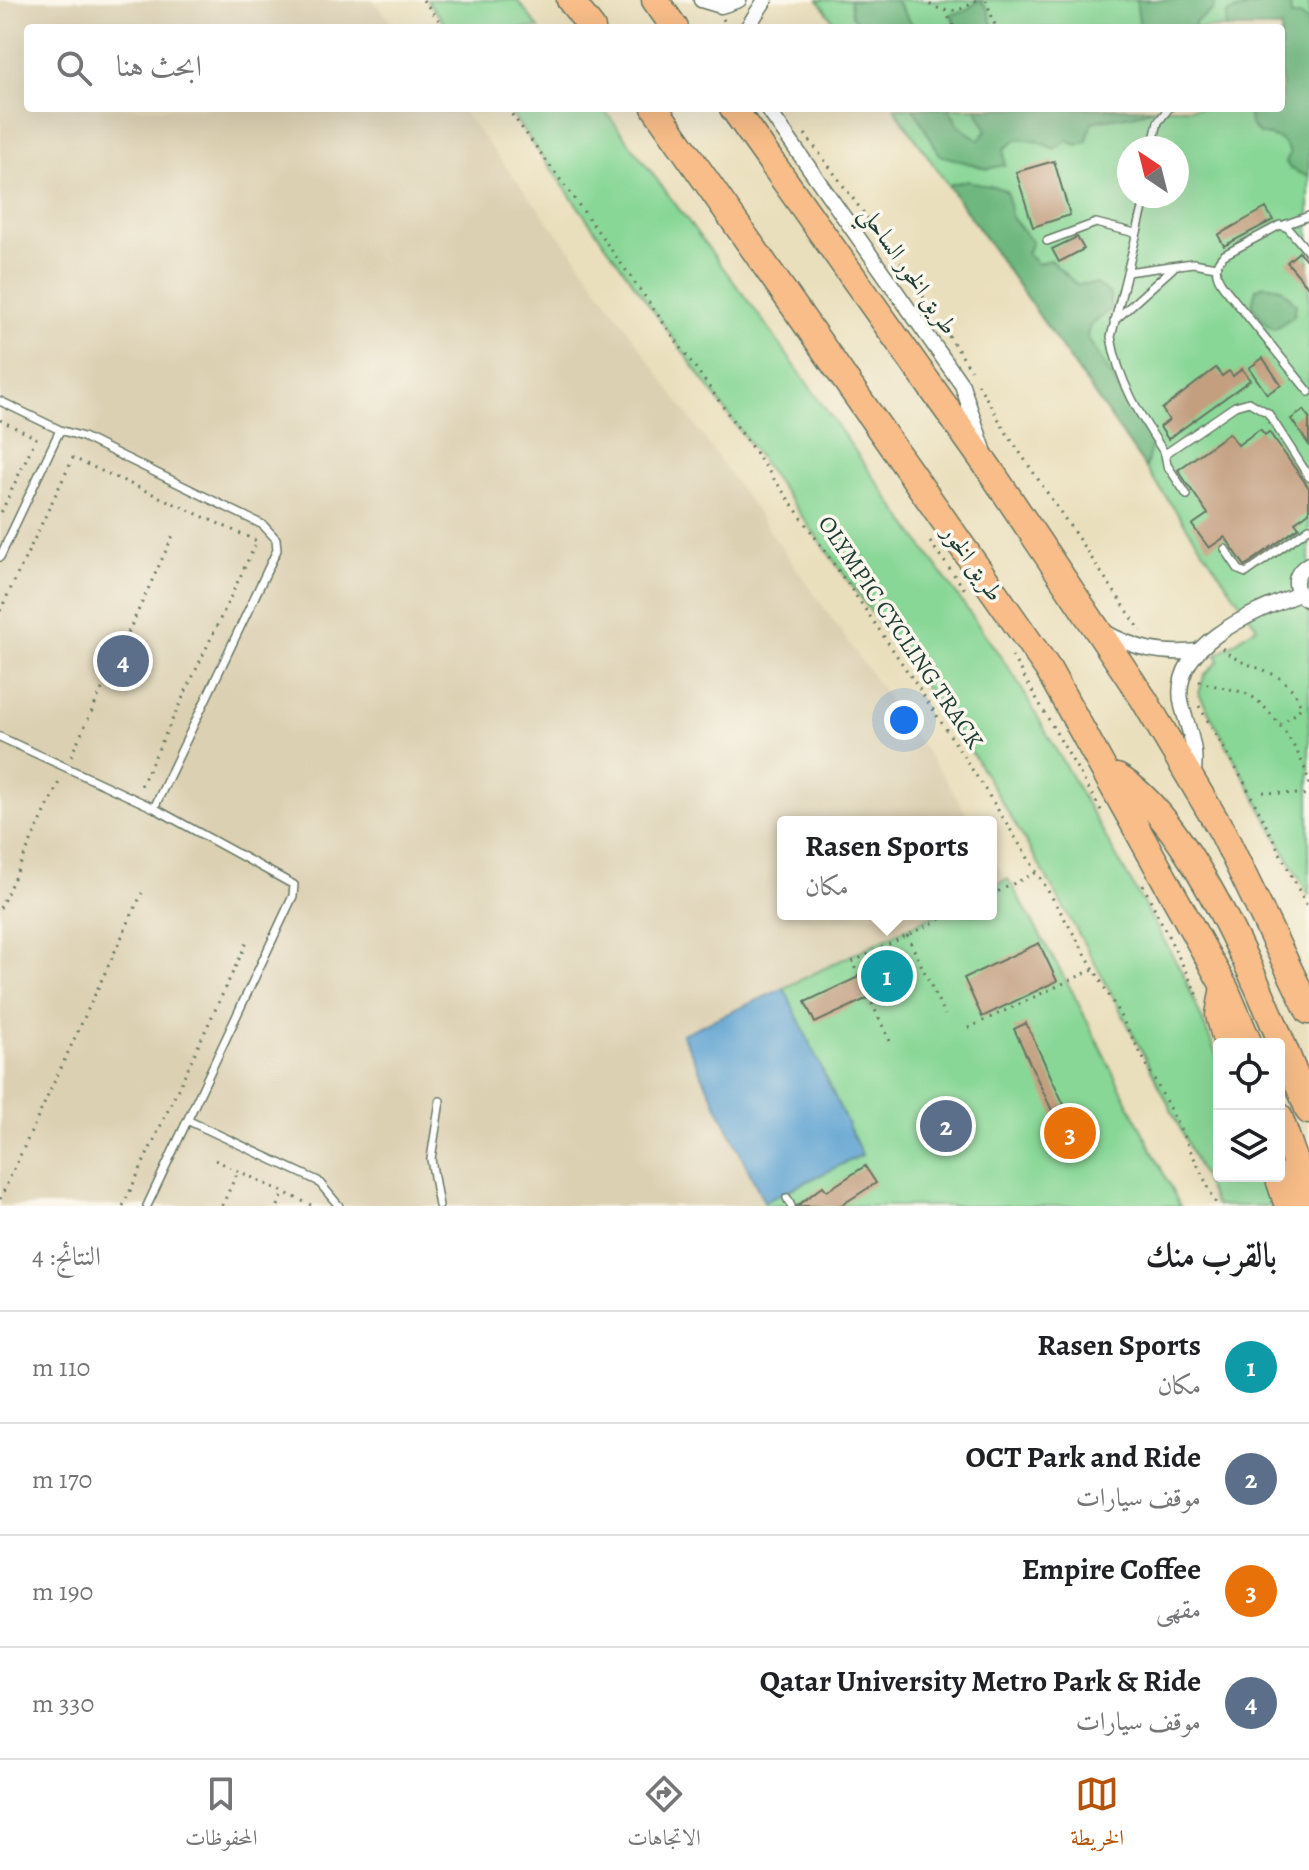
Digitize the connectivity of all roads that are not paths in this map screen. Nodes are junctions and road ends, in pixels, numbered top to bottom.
1 (570, 0) edge
2 (655, 0) edge
3 (701, 0) edge
4 (739, 0) edge
5 (765, 0) edge
6 (589, 24) edge
7 (672, 24) edge
8 (750, 24) edge
9 (658, 112) edge
10 (736, 112) edge
11 (770, 112) edge
12 (1166, 112) edge
13 (1155, 136) edge
14 (1142, 208) edge
15 (1309, 216) edge
16 (1284, 225) junction
17 (1135, 233) junction
18 (1047, 241) dead end
19 (1305, 243) edge
20 (1309, 253) edge
21 (1174, 267) junction
22 (1216, 267) junction
23 (1127, 272) junction
24 (1113, 323) junction
25 (1309, 392) edge
26 (0, 401) edge
27 (60, 430) junction
28 (1165, 454) junction
29 (990, 470) junction
30 (1309, 477) edge
31 (1187, 495) dead end
32 (1309, 528) edge
33 (1225, 549) dead end
34 (0, 557) edge
35 (1309, 564) edge
36 (1304, 598) edge
37 (1096, 626) junction
38 (1198, 651) junction
39 (0, 737) edge
40 (1107, 772) junction
41 (1193, 780) junction
42 (154, 808) junction
43 (1225, 988) junction
44 (1309, 1011) edge
45 (1225, 1038) edge
46 (1246, 1038) edge
47 (440, 1101) dead end
48 (1309, 1111) edge
49 (189, 1121) junction
50 (1285, 1133) edge
51 (1280, 1182) edge
52 (1309, 1201) edge
53 (147, 1206) edge
54 (339, 1206) edge
55 (439, 1206) edge
56 (1288, 1206) edge

1 - 6 highway
2 - 7 highway
3 - 4 street
5 - 8 street
9 - 40 highway, طريق الخور
10 - 29 highway
11 - 29 street, طريق الخور الساحلي
12 - 13 lane
14 - 17 lane
15 - 16 lane
16 - 19 lane
16 - 22 lane
17 - 18 lane
17 - 23 lane
19 - 20 lane
21 - 22 lane
21 - 23 lane
21 - 24 lane
22 - 25 lane
23 - 24 lane
24 - 28 lane
26 - 27 lane
27 - 34 lane
27 - 42 lane
28 - 30 lane
28 - 31 lane
29 - 37 highway
32 - 33 lane
35 - 36 street
36 - 38 street
37 - 38 street
37 - 41 highway
38 - 41 street
39 - 42 lane
40 - 43 highway, طريق الخور
40 - 48 highway
41 - 44 highway
42 - 49 lane
43 - 45 highway
43 - 46 highway, طريق الخور
47 - 55 lane
49 - 53 lane
49 - 54 lane
50 - 52 highway
51 - 56 highway

